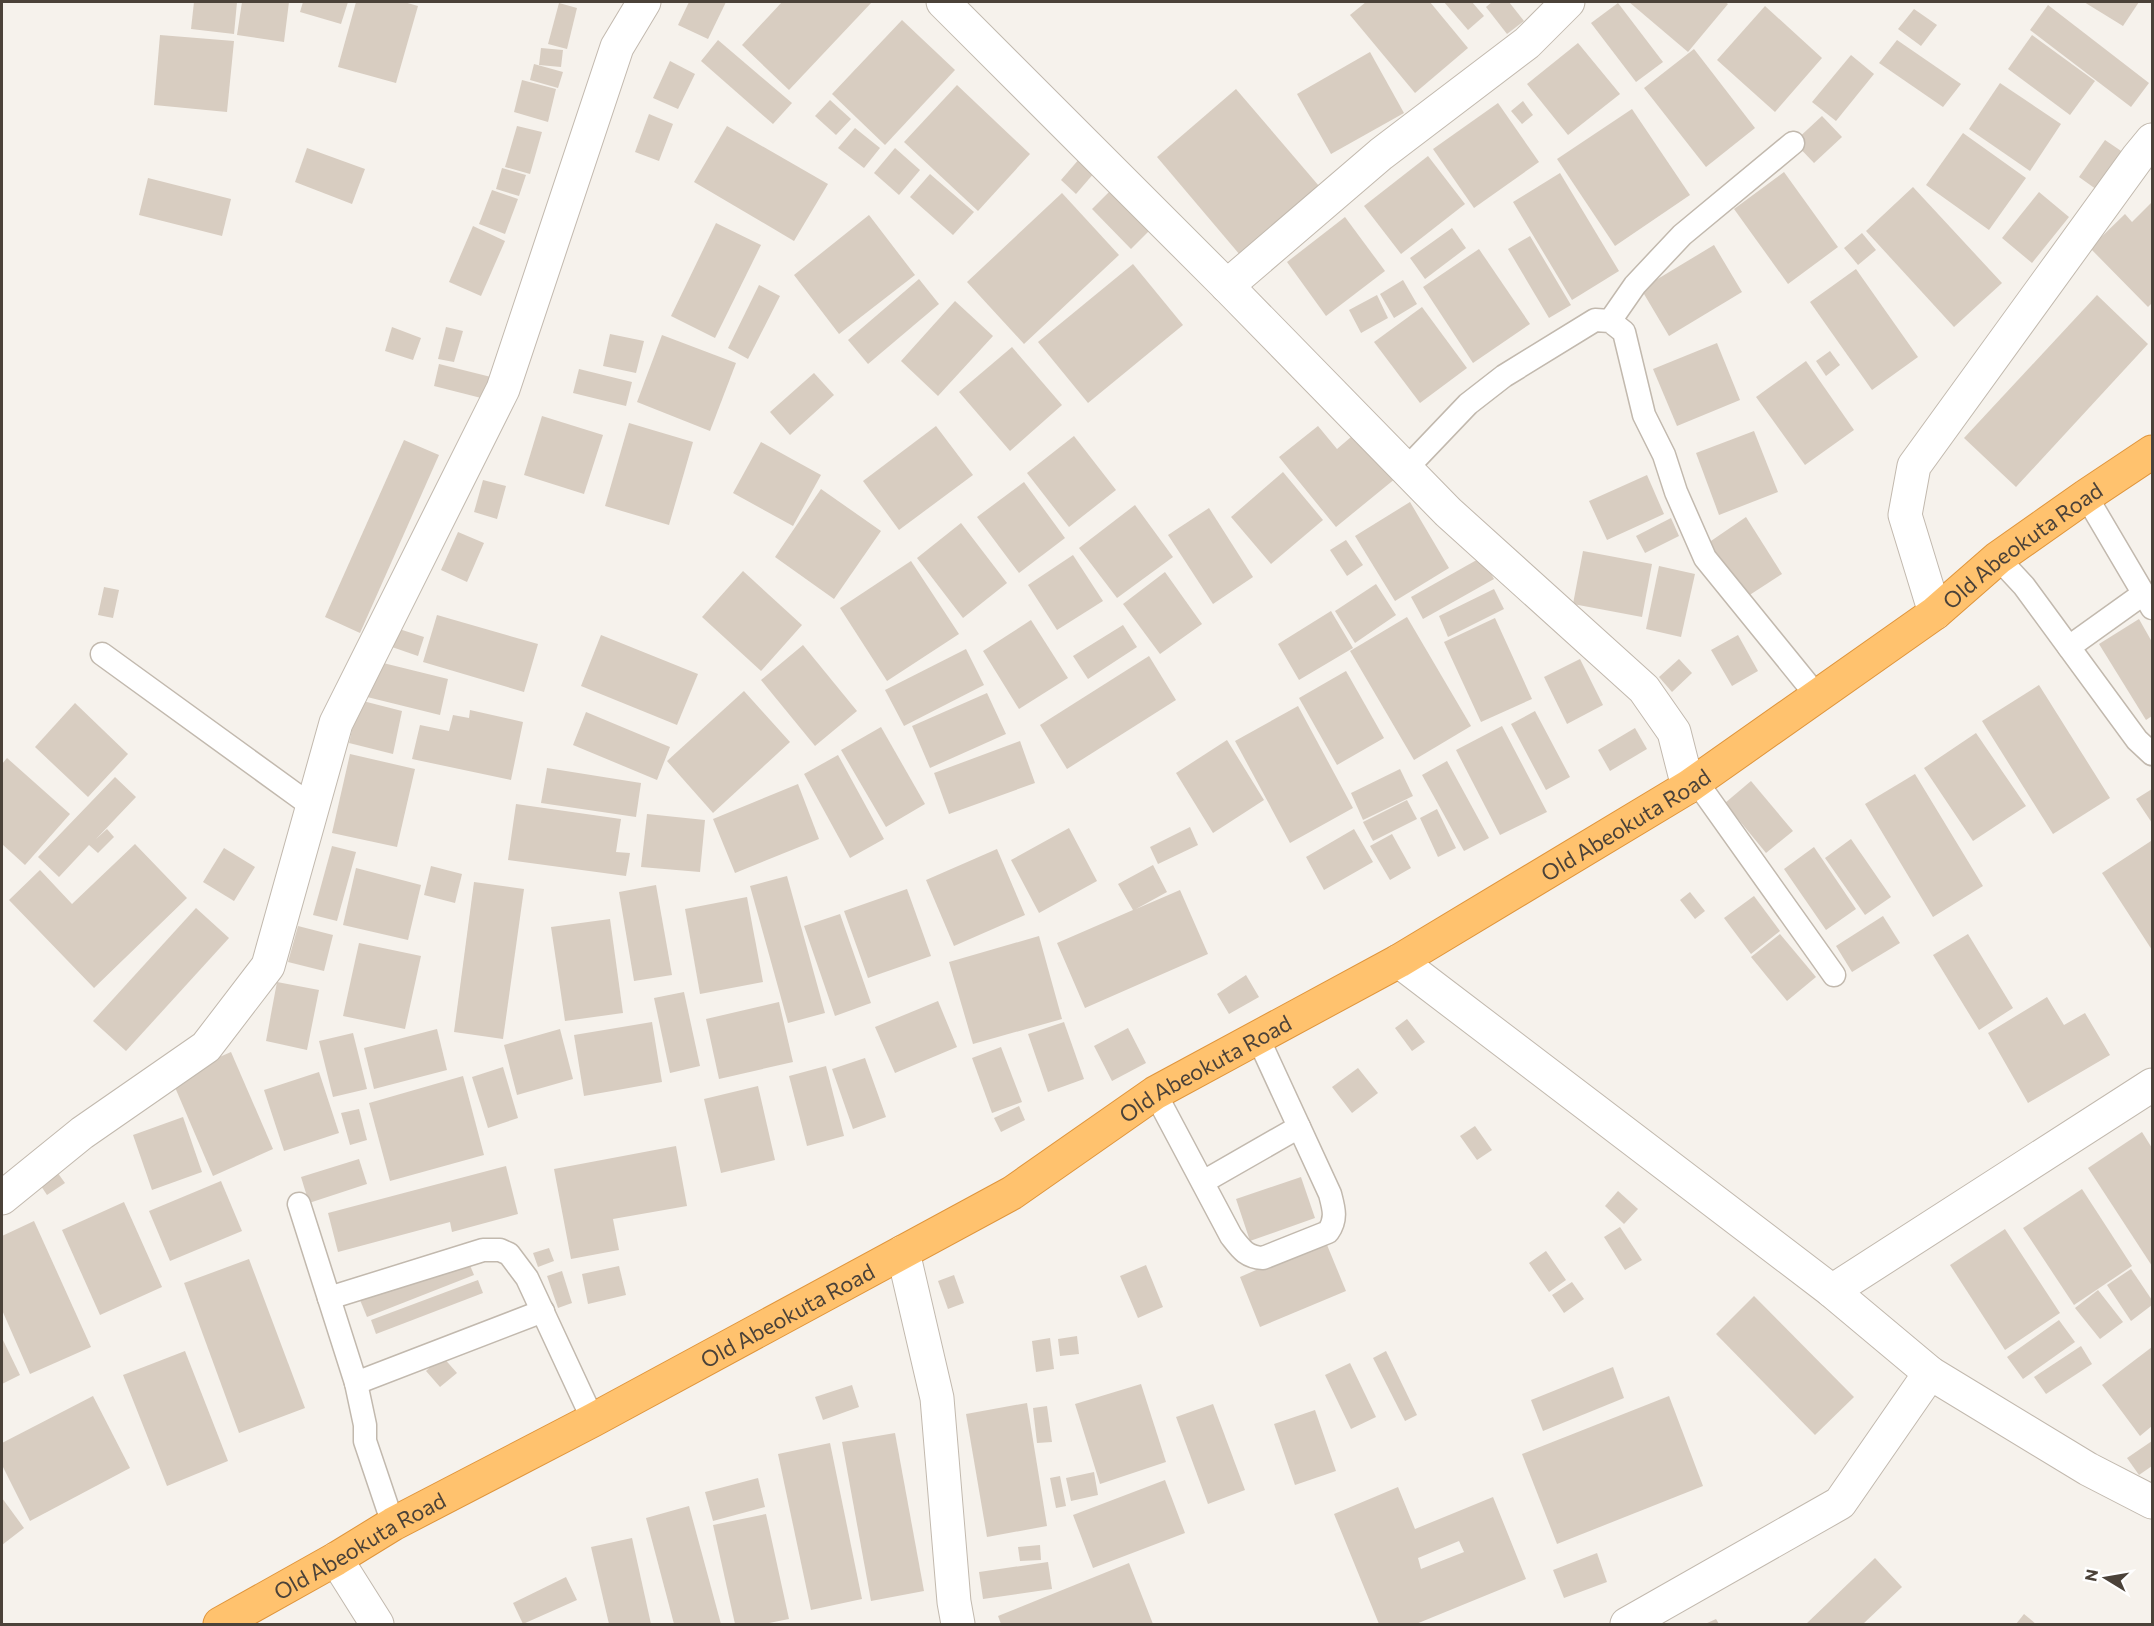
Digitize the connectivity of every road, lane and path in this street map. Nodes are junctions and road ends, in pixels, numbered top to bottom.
1 (644, 2) edge
2 (943, 2) edge
3 (1568, 2) edge
4 (2152, 140) edge
5 (1793, 143) dead end
6 (1227, 286) junction
7 (1610, 321) junction
8 (2152, 452) edge
9 (1406, 469) junction
10 (2086, 496) junction
11 (1998, 558) junction
12 (2148, 601) edge
13 (1935, 613) junction
14 (2069, 647) junction
15 (102, 654) dead end
16 (1817, 696) junction
17 (2152, 754) edge
18 (1692, 784) junction
19 (313, 807) junction
20 (1399, 961) junction
21 (1834, 975) dead end
22 (1258, 1038) junction
23 (2152, 1085) edge
24 (1155, 1092) junction
25 (1299, 1127) junction
26 (1203, 1182) junction
27 (6, 1186) edge
28 (298, 1204) dead end
29 (903, 1252) junction
30 (1832, 1291) junction
31 (329, 1298) junction
32 (543, 1311) junction
33 (1930, 1373) junction
34 (356, 1383) junction
35 (593, 1420) junction
36 (2152, 1502) edge
37 (393, 1524) junction
38 (336, 1559) junction
39 (220, 1624) edge
40 (376, 1624) edge
41 (958, 1624) edge
42 (1627, 1624) edge

1 - 19 street
2 - 6 street
3 - 6 street
4 - 13 street
5 - 7 lane
6 - 9 street
7 - 9 lane
7 - 16 lane
8 - 10 highway, Old Abeokuta Road
9 - 18 street
10 - 11 highway, Old Abeokuta Road
10 - 12 lane
11 - 13 highway, Old Abeokuta Road
11 - 14 lane
12 - 14 lane
13 - 16 highway, Old Abeokuta Road
14 - 17 lane
15 - 19 lane
16 - 18 highway, Old Abeokuta Road
18 - 20 highway, Old Abeokuta Road
18 - 21 lane
19 - 27 street
20 - 22 highway, Old Abeokuta Road
20 - 30 street
22 - 24 highway, Old Abeokuta Road
22 - 25 lane
23 - 30 street
24 - 26 lane
24 - 29 highway, Old Abeokuta Road
25 - 26 lane
25 - 26 lane
28 - 31 lane
29 - 35 highway, Old Abeokuta Road
29 - 41 street
30 - 33 street
31 - 32 lane
31 - 34 lane
32 - 34 lane
32 - 35 lane
33 - 36 street
33 - 42 street
34 - 37 lane
35 - 37 highway, Old Abeokuta Road
37 - 38 highway, Old Abeokuta Road
38 - 39 highway, Old Abeokuta Road
38 - 40 street

